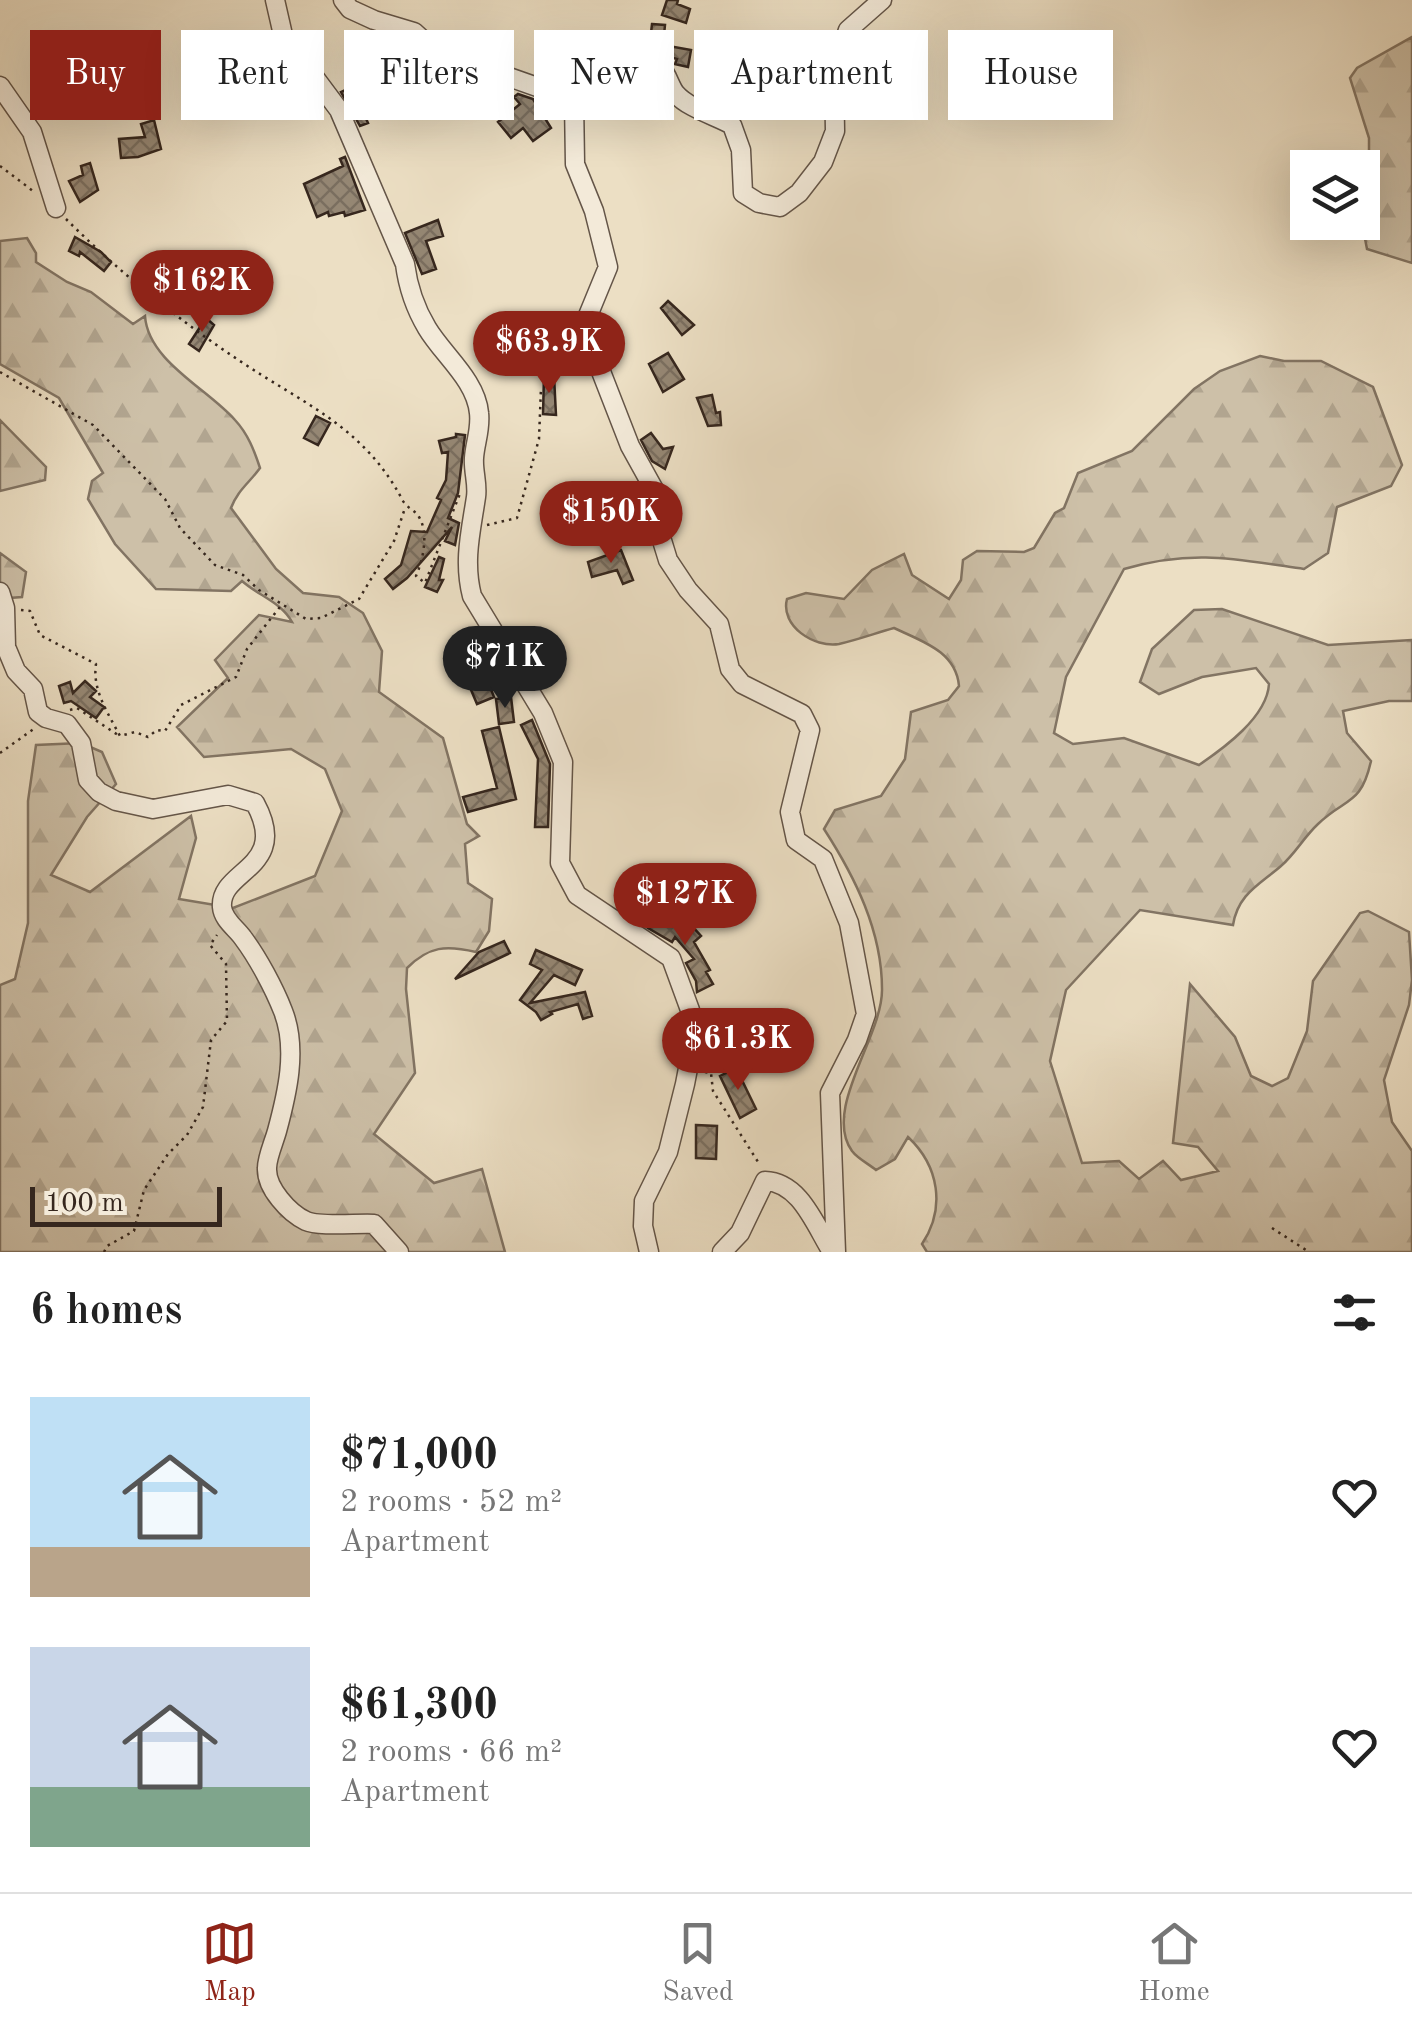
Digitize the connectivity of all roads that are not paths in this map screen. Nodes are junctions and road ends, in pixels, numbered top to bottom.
1 (274, 0) edge
2 (343, 0) edge
3 (882, 0) edge
4 (0, 86) edge
5 (534, 86) edge
6 (674, 88) edge
7 (574, 120) edge
8 (56, 208) road end
9 (2, 600) edge
10 (399, 1252) edge
11 (650, 1252) edge
12 (722, 1252) edge
13 (834, 1252) edge

1 - 11 street
2 - 5 street
3 - 6 street
4 - 8 street
7 - 13 street
9 - 10 street
12 - 13 street

